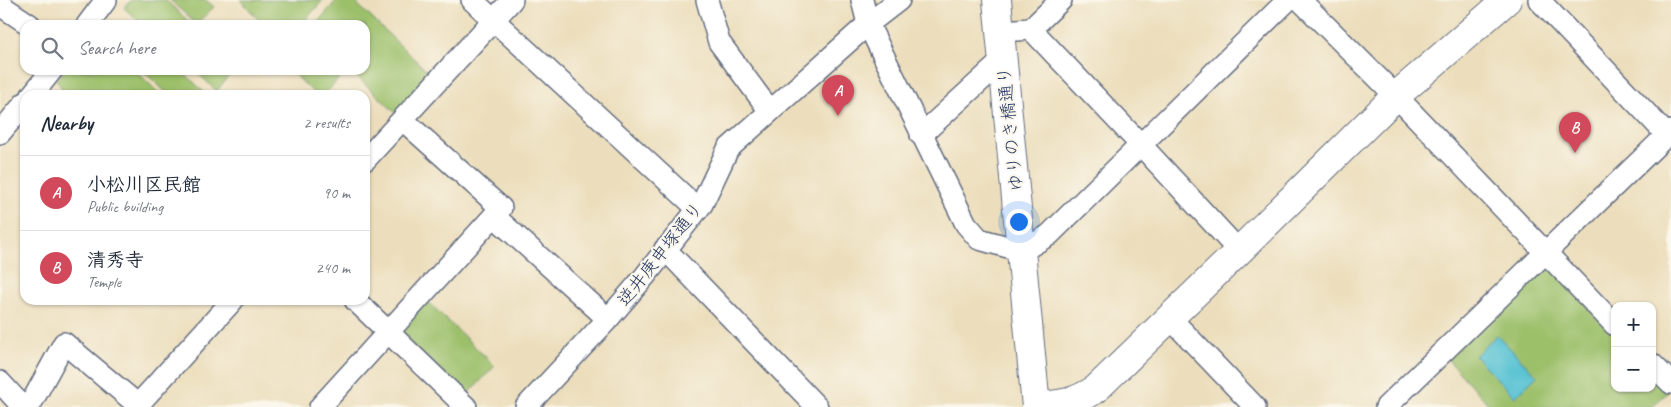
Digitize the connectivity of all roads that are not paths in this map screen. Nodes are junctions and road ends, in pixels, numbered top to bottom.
1 (106, 0) edge
2 (472, 0) edge
3 (512, 0) edge
4 (707, 0) edge
5 (862, 0) edge
6 (899, 0) edge
7 (997, 0) edge
8 (1061, 0) edge
9 (1288, 0) edge
10 (1300, 0) edge
11 (1507, 0) edge
12 (1539, 0) edge
13 (0, 6) edge
14 (22, 20) edge
15 (91, 20) edge
16 (494, 20) junction
17 (868, 24) junction
18 (1031, 29) junction
19 (1000, 31) junction
20 (1003, 60) junction
21 (48, 75) edge
22 (36, 90) edge
23 (1396, 96) junction
24 (20, 109) edge
25 (770, 111) junction
26 (403, 120) junction
27 (0, 133) edge
28 (1669, 133) edge
29 (921, 135) junction
30 (1141, 144) junction
31 (370, 155) edge
32 (698, 209) junction
33 (494, 216) junction
34 (665, 249) junction
35 (1022, 251) junction
36 (1239, 252) junction
37 (1544, 252) junction
38 (229, 305) edge
39 (360, 305) edge
40 (1170, 318) junction
41 (608, 320) junction
42 (1611, 321) edge
43 (388, 333) junction
44 (1656, 368) edge
45 (0, 382) edge
46 (1671, 383) edge
47 (137, 406) edge
48 (23, 407) edge
49 (28, 407) edge
50 (320, 407) edge
51 (466, 407) edge
52 (526, 407) edge
53 (817, 407) edge
54 (1036, 407) edge
55 (1255, 407) edge
56 (1386, 407) edge

1 - 15 street
2 - 16 street
3 - 16 street
4 - 25 street
5 - 17 street
6 - 17 street, 逆井庚申塚通り
7 - 19 main road, ゆりのき橋通り
8 - 18 street
9 - 30 street
10 - 23 street
11 - 23 main road
12 - 28 street
13 - 14 street
16 - 26 street
16 - 32 street
17 - 25 street, 逆井庚申塚通り
17 - 29 street
18 - 19 street
18 - 30 street
19 - 20 main road, ゆりのき橋通り
20 - 29 street
20 - 35 main road, ゆりのき橋通り
21 - 22 street
23 - 36 main road
23 - 37 street
24 - 27 street
25 - 32 street, 逆井庚申塚通り
26 - 31 street
26 - 33 street
28 - 37 street
29 - 35 street
30 - 35 street
30 - 36 street
32 - 34 street, 逆井庚申塚通り
33 - 41 street
33 - 43 street
34 - 41 street, 逆井庚申塚通り
34 - 53 street
35 - 54 main road, ゆりのき橋通り
36 - 40 main road
37 - 42 street
37 - 56 street
38 - 47 street
39 - 43 street
40 - 54 main road
40 - 55 street
41 - 52 street, 逆井庚申塚通り
43 - 50 street
43 - 51 street
44 - 46 street
45 - 48 street
47 - 49 street

